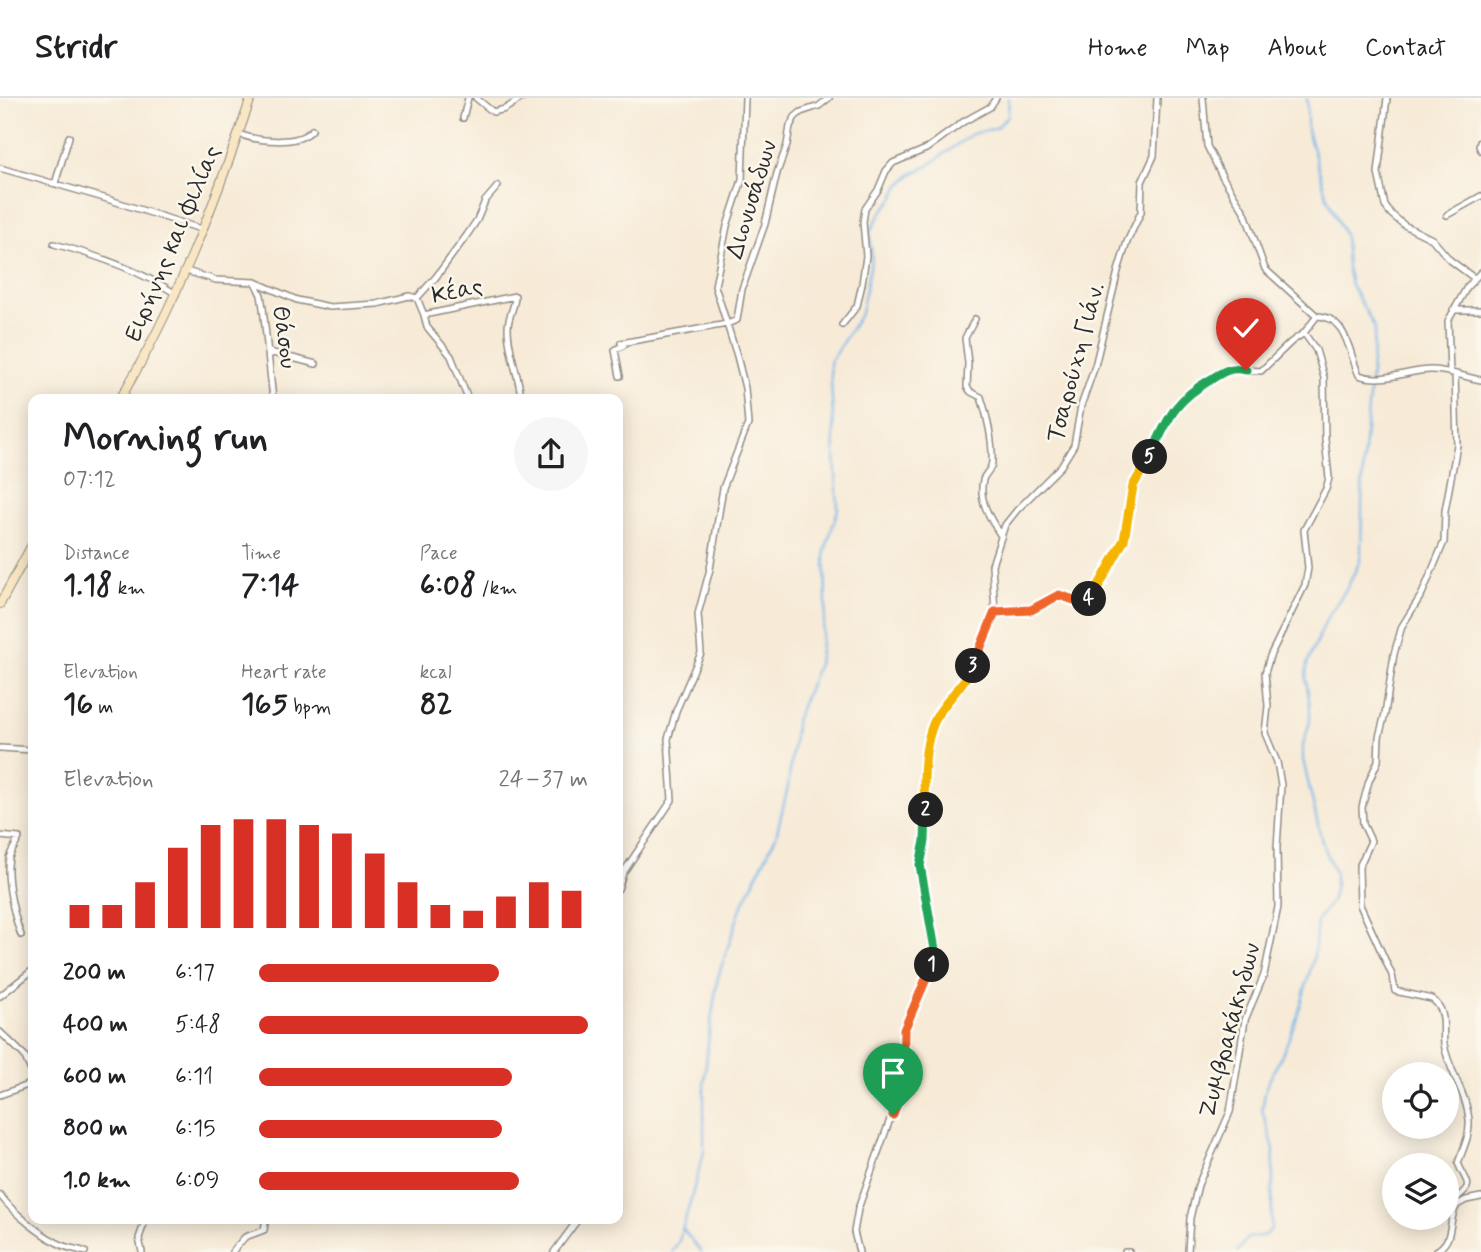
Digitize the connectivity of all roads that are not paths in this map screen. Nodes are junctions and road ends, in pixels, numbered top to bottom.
1 (251, 98) edge
2 (468, 98) edge
3 (476, 98) edge
4 (522, 98) edge
5 (745, 98) edge
6 (829, 98) edge
7 (996, 98) edge
8 (1157, 98) edge
9 (1203, 98) edge
10 (1387, 98) edge
11 (463, 118) dead end
12 (312, 130) dead end
13 (239, 134) junction
14 (69, 137) dead end
15 (1480, 142) edge
16 (1481, 150) edge
17 (0, 169) edge
18 (55, 184) junction
19 (498, 186) dead end
20 (1481, 196) edge
21 (1447, 215) dead end
22 (204, 230) junction
23 (54, 244) dead end
24 (186, 271) junction
25 (1481, 272) edge
26 (1474, 278) junction
27 (255, 282) junction
28 (176, 294) junction
29 (417, 298) junction
30 (1453, 310) junction
31 (1481, 310) edge
32 (424, 315) junction
33 (1317, 316) junction
34 (975, 319) dead end
35 (727, 324) junction
36 (842, 325) dead end
37 (1304, 333) junction
38 (269, 352) junction
39 (316, 364) dead end
40 (1452, 373) junction
41 (620, 376) dead end
42 (1481, 380) edge
43 (123, 394) edge
44 (273, 394) edge
45 (466, 394) edge
46 (520, 394) edge
47 (1001, 536) junction
48 (28, 552) edge
49 (0, 604) edge
50 (995, 612) junction
51 (0, 748) edge
52 (28, 750) edge
53 (0, 836) edge
54 (623, 873) edge
55 (21, 935) dead end
56 (28, 974) edge
57 (0, 996) edge
58 (0, 1032) edge
59 (28, 1064) edge
60 (28, 1085) edge
61 (0, 1095) edge
62 (1459, 1161) edge
63 (1459, 1165) edge
64 (0, 1195) edge
65 (1459, 1196) edge
66 (1481, 1197) edge
67 (1459, 1205) edge
68 (28, 1221) edge
69 (32, 1224) edge
70 (144, 1224) edge
71 (265, 1224) edge
72 (575, 1224) edge
73 (1450, 1230) edge
74 (85, 1252) edge
75 (142, 1252) edge
76 (232, 1252) edge
77 (554, 1252) edge
78 (859, 1252) edge
79 (1188, 1252) edge
80 (1433, 1252) edge

1 - 13 street, Ειρήνης και Φιλίας
2 - 11 street
3 - 4 street
5 - 35 street
6 - 35 street, Διονυσάδων
7 - 36 street
8 - 47 street, Τσαρούχη Γιάν.
9 - 33 street
10 - 26 street
12 - 13 street
13 - 22 street, Ειρήνης και Φιλίας
14 - 18 street
15 - 16 street
17 - 18 street
18 - 22 street
19 - 29 street
20 - 21 street
22 - 24 street, Ειρήνης και Φιλίας
23 - 28 street
24 - 27 street
24 - 28 street, Ειρήνης και Φιλίας
25 - 26 street
26 - 30 street
27 - 29 street
27 - 38 street, Θάσου
28 - 43 street, Ειρήνης και Φιλίας
29 - 32 street, Κέας
30 - 31 street
30 - 40 street
32 - 45 street
32 - 46 street, Κέας
33 - 37 street
33 - 40 street
34 - 47 street
35 - 41 street
35 - 54 street
37 - 50 street
37 - 79 street, Ζυμβρακάκηδων
38 - 39 street
38 - 44 street, Θάσου
40 - 42 street
40 - 62 street
47 - 50 street, Τσαρούχη Γιάν.
48 - 49 street
50 - 78 street, Τσαρούχη Γιάν.
51 - 52 street
53 - 55 street
56 - 57 street
58 - 59 street
60 - 61 street
63 - 65 street
64 - 68 street
66 - 67 street
69 - 74 street
70 - 75 street
71 - 76 street
72 - 77 street
73 - 80 street

